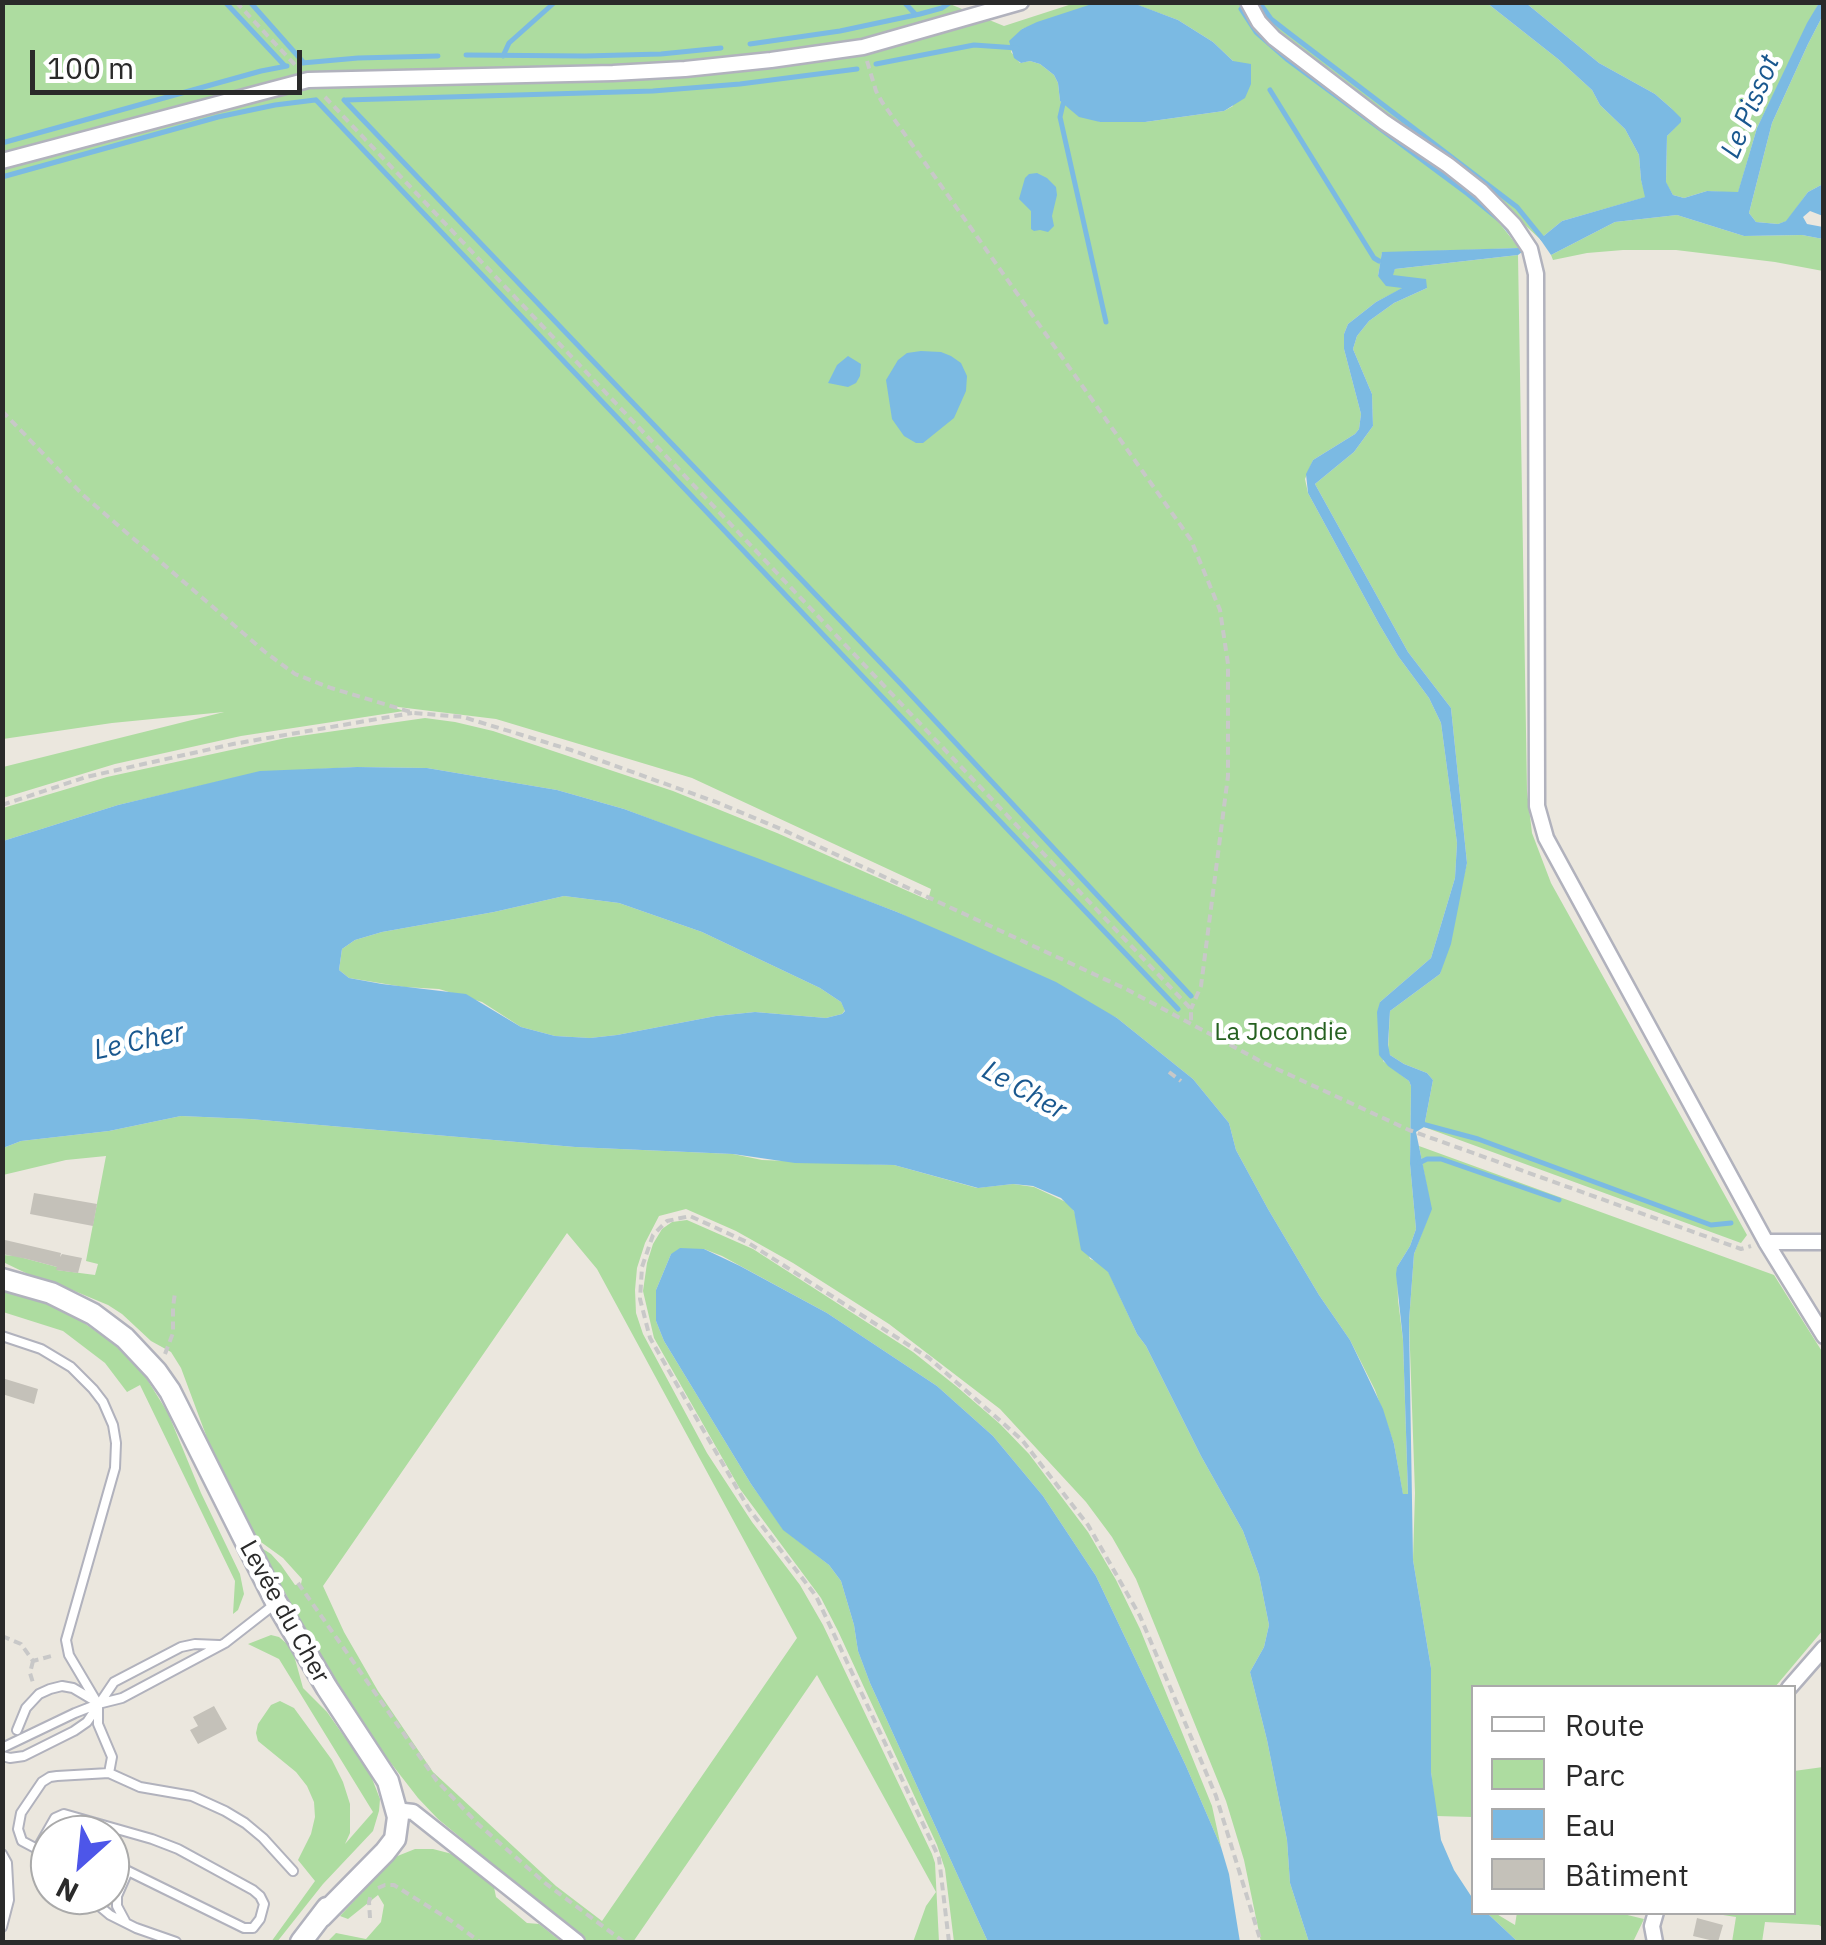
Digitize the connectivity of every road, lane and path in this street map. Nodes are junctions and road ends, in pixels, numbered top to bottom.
1 (236, 2) edge
2 (1021, 2) edge
3 (1248, 2) edge
4 (863, 47) junction
5 (308, 80) junction
6 (2, 161) edge
7 (2, 411) edge
8 (414, 712) junction
9 (2, 805) edge
10 (1191, 1009) junction
11 (1192, 1024) junction
12 (1181, 1068) dead end
13 (1169, 1072) dead end
14 (1175, 1077) junction
15 (1181, 1081) dead end
16 (1766, 1242) junction
17 (1824, 1242) edge
18 (2, 1279) edge
19 (175, 1293) dead end
20 (2, 1336) edge
21 (1824, 1336) edge
22 (156, 1371) junction
23 (298, 1583) dead end
24 (276, 1602) junction
25 (2, 1636) edge
26 (219, 1646) junction
27 (1824, 1648) edge
28 (70, 1655) junction
29 (33, 1661) junction
30 (1792, 1685) edge
31 (39, 1694) junction
32 (98, 1704) junction
33 (18, 1730) dead end
34 (2, 1748) edge
35 (2, 1756) edge
36 (109, 1772) junction
37 (395, 1810) junction
38 (130, 1833) edge
39 (30, 1846) edge
40 (2, 1854) edge
41 (293, 1871) dead end
42 (130, 1872) edge
43 (112, 1915) edge
44 (121, 1915) edge
45 (1655, 1915) edge
46 (370, 1918) dead end
47 (125, 1921) junction
48 (2, 1927) edge
49 (176, 1942) edge
50 (301, 1942) edge
51 (480, 1942) edge
52 (577, 1942) edge
53 (624, 1942) edge
54 (950, 1942) edge
55 (1260, 1942) edge
56 (1655, 1942) edge

1 - 5 path
2 - 4 street
3 - 16 street
4 - 5 street
4 - 10 path
5 - 6 street
5 - 10 path
7 - 8 path
8 - 9 path
8 - 11 path
10 - 11 path
11 - 16 path
12 - 14 path
13 - 14 path
14 - 15 path
16 - 17 street
16 - 21 street
18 - 22 street, Levée du Cher
19 - 22 path
20 - 28 lane
22 - 24 street, Levée du Cher
23 - 53 path
24 - 26 lane
24 - 37 street, Levée du Cher
25 - 29 path
26 - 32 lane
26 - 32 lane
27 - 30 street
28 - 29 path
28 - 32 lane
29 - 31 path
31 - 32 lane
31 - 33 lane
32 - 34 lane
32 - 35 lane
32 - 36 lane
36 - 39 lane
36 - 41 lane
37 - 50 street
37 - 52 street
38 - 42 lane
40 - 48 lane
43 - 47 lane
44 - 47 lane
45 - 56 street
46 - 51 path
47 - 49 lane
54 - 55 path

